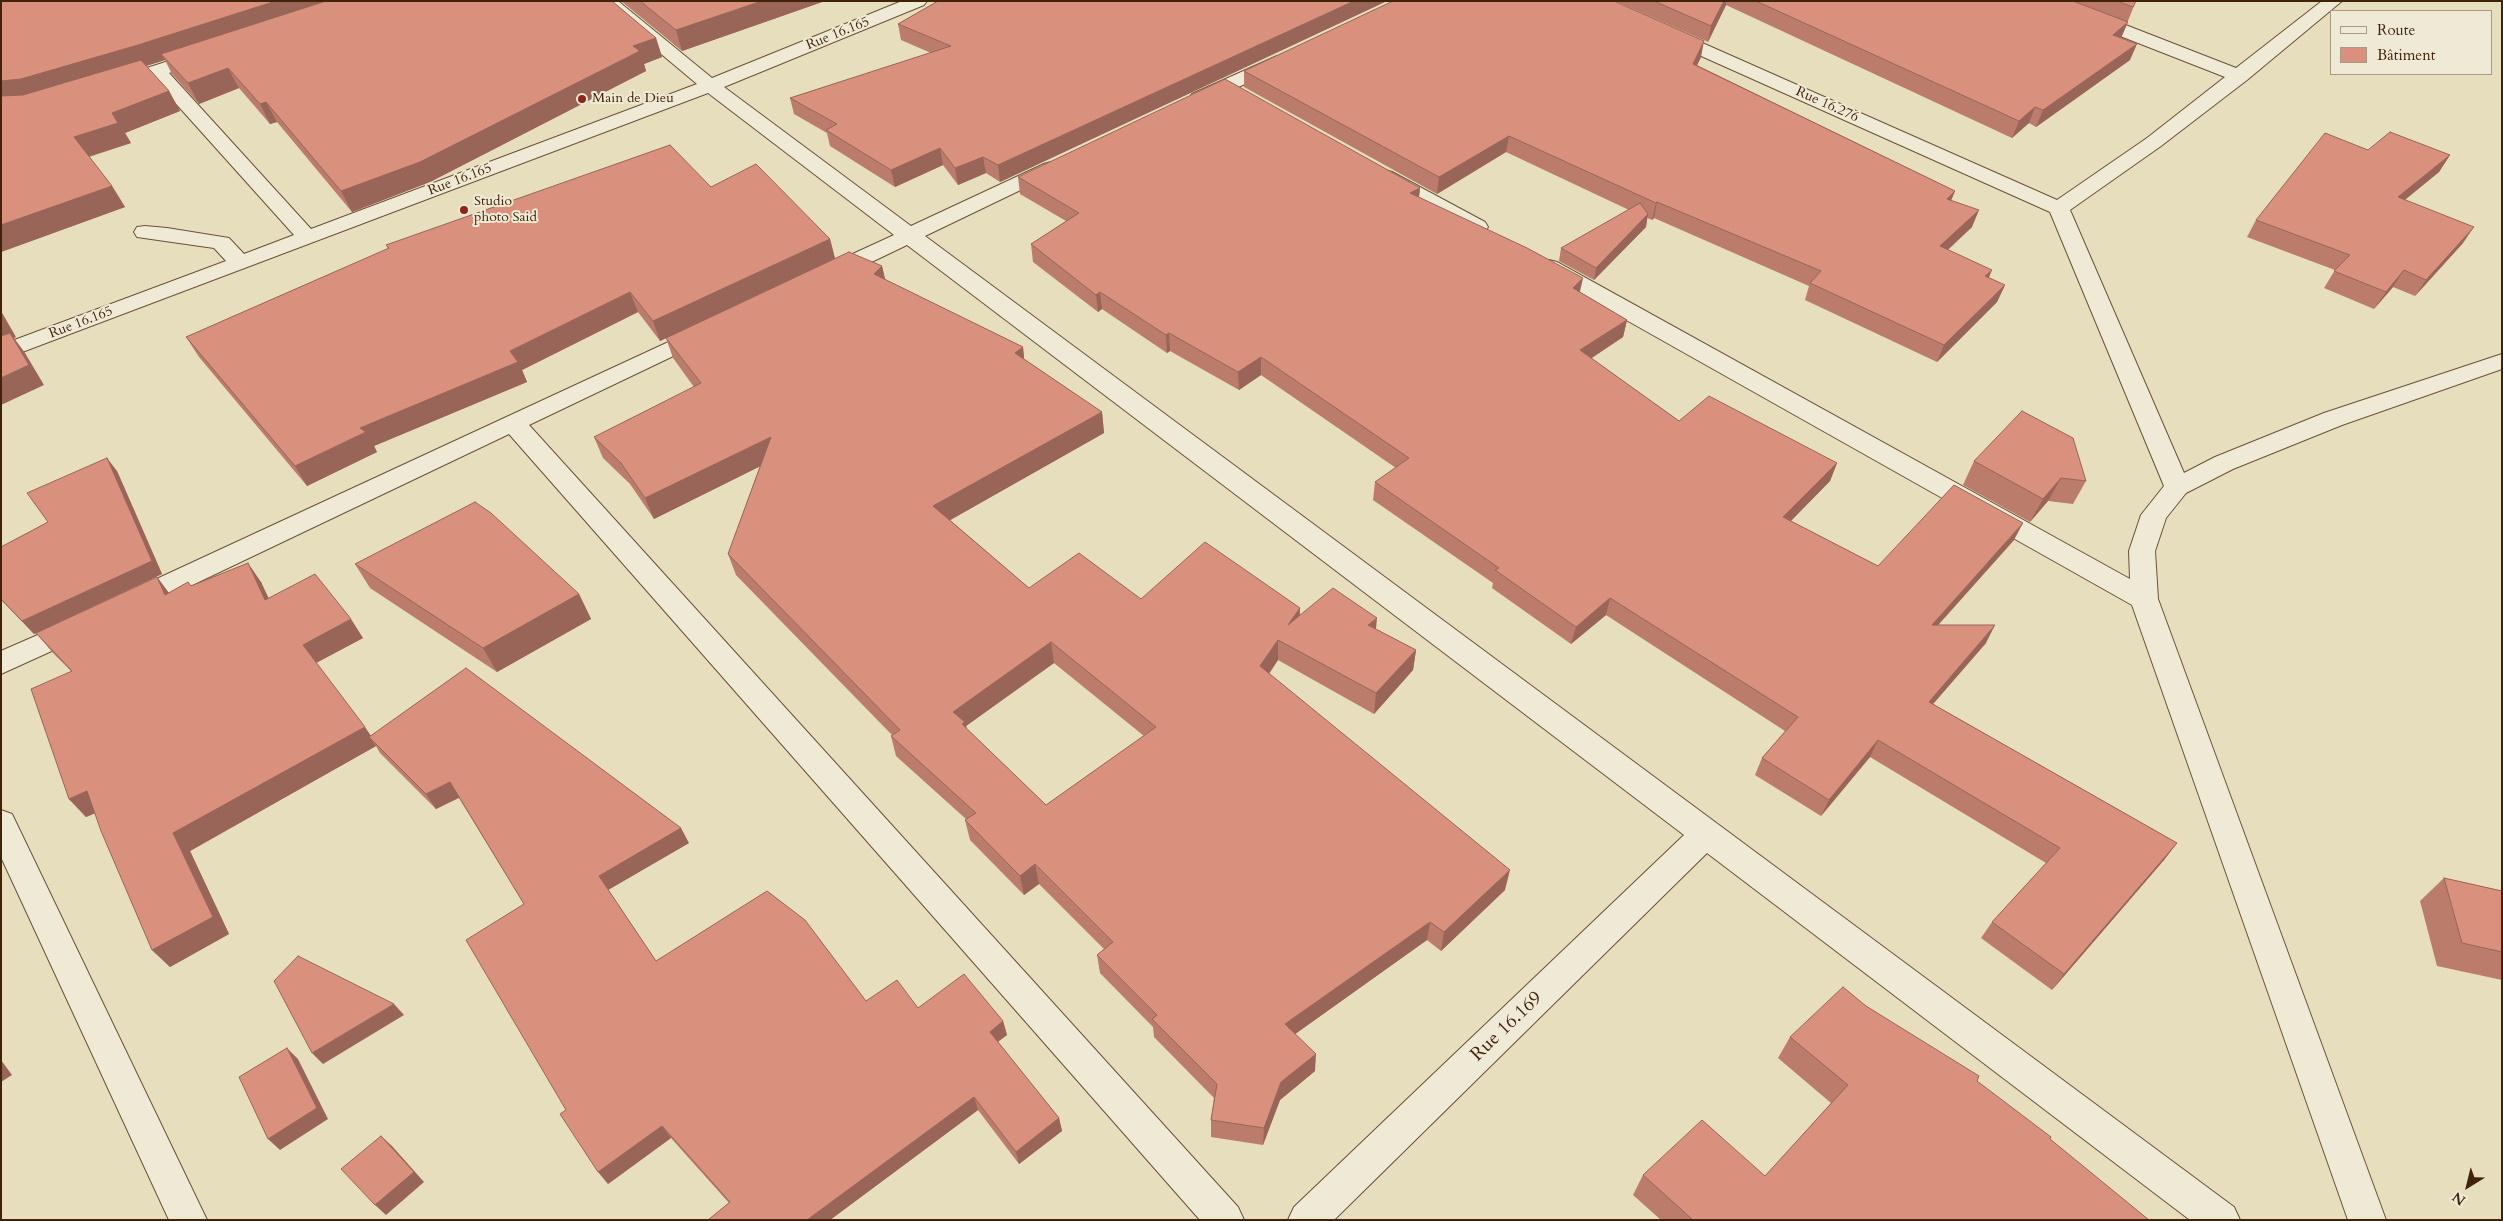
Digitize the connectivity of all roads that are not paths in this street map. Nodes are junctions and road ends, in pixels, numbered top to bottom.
1 (607, 1) edge
2 (918, 1) edge
3 (2047, 1) edge
4 (2333, 1) edge
5 (1649, 26) edge
6 (223, 50) edge
7 (1294, 54) edge
8 (157, 71) junction
9 (2240, 76) junction
10 (710, 86) junction
11 (1224, 86) junction
12 (101, 88) edge
13 (1250, 101) edge
14 (1179, 108) edge
15 (1071, 159) edge
16 (1364, 164) edge
17 (2059, 208) junction
18 (145, 232) dead end
19 (909, 235) junction
20 (1494, 236) edge
21 (307, 237) junction
22 (1528, 256) edge
23 (240, 263) junction
24 (810, 282) edge
25 (720, 325) edge
26 (1, 353) edge
27 (2502, 362) edge
28 (513, 423) junction
29 (2177, 487) junction
30 (2144, 599) junction
31 (1, 663) edge
32 (1, 823) edge
33 (1706, 834) junction
34 (188, 1220) edge
35 (1225, 1220) edge
36 (1308, 1220) edge
37 (2222, 1220) edge
38 (2367, 1220) edge

1 - 10 street
2 - 10 street, Rue 16.165
3 - 9 street
4 - 9 street
5 - 17 street, Rue 16.276
6 - 8 street
7 - 11 street
8 - 12 street
8 - 21 street
9 - 17 street
10 - 19 street
10 - 21 street, Rue 16.165
11 - 13 street
11 - 14 street
15 - 19 street
16 - 20 street
17 - 29 street
18 - 23 street
19 - 24 street
19 - 33 street
21 - 23 street, Rue 16.165
22 - 30 street
23 - 26 street, Rue 16.165
25 - 28 street
27 - 29 street
28 - 31 street
28 - 35 street
29 - 30 street
30 - 38 street
32 - 34 street
33 - 36 street, Rue 16.169
33 - 37 street

